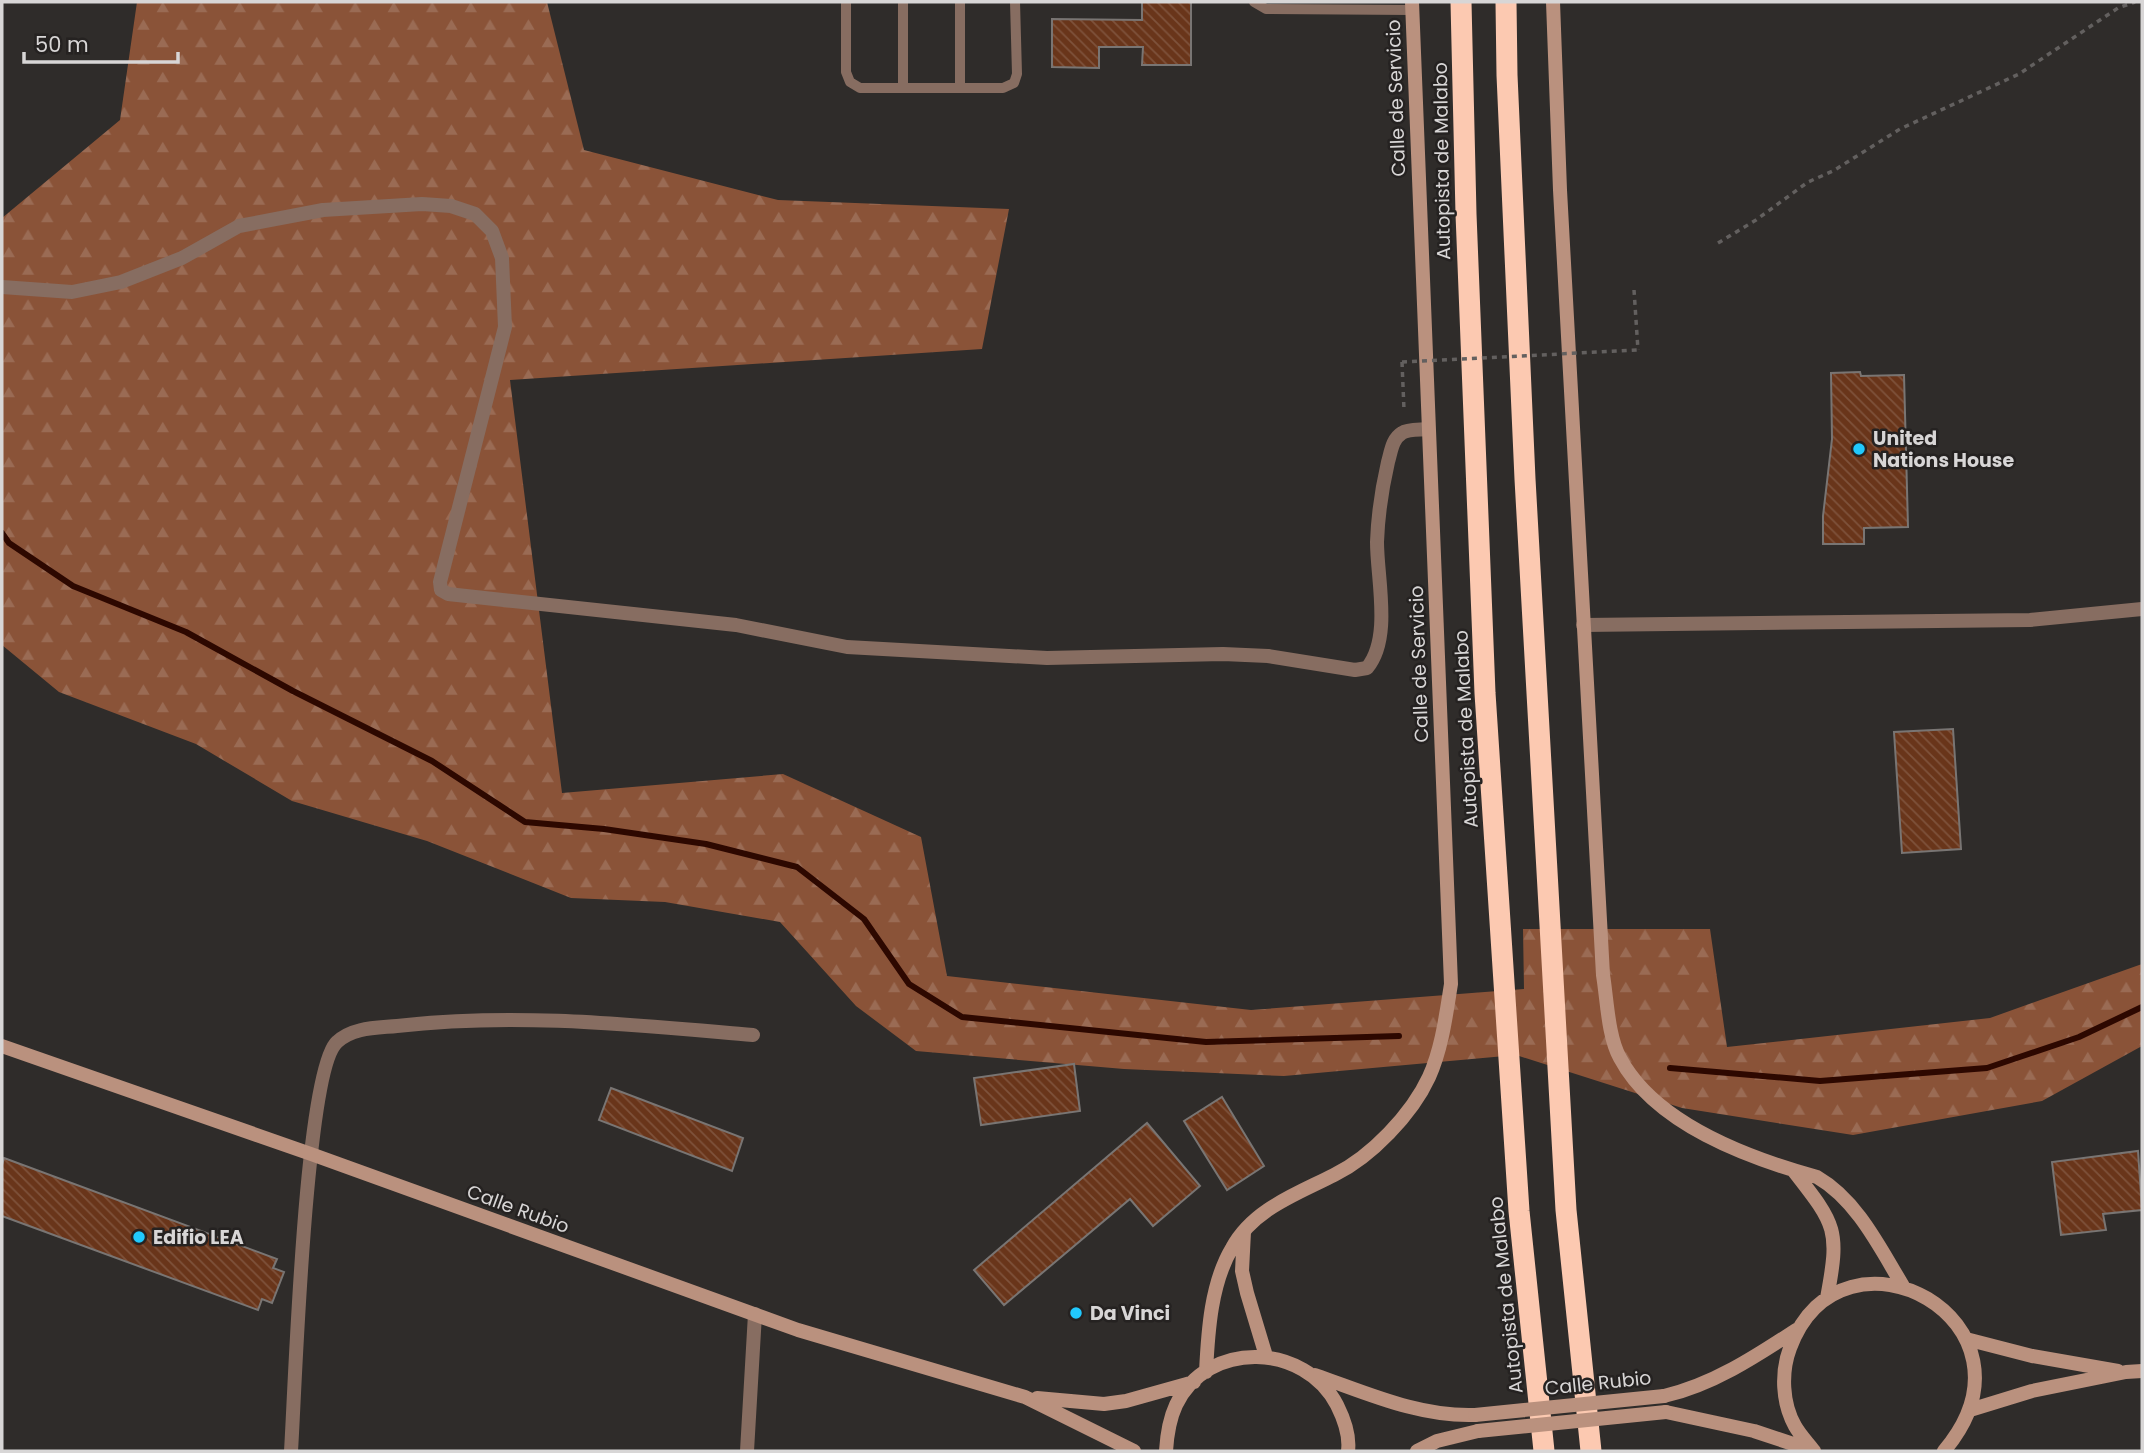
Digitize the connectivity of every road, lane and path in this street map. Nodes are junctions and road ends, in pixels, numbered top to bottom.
1 (846, 2) edge
2 (902, 2) edge
3 (960, 2) edge
4 (1015, 2) edge
5 (1254, 2) edge
6 (1461, 2) edge
7 (1506, 2) edge
8 (1553, 2) edge
9 (2136, 2) edge
10 (1412, 6) edge
11 (902, 88) junction
12 (960, 88) junction
13 (1718, 243) dead end
14 (2, 288) edge
15 (1634, 290) dead end
16 (1405, 410) dead end
17 (1429, 429) junction
18 (2142, 609) edge
19 (1583, 625) junction
20 (753, 1035) dead end
21 (2, 1046) edge
22 (311, 1154) junction
23 (1793, 1170) junction
24 (1244, 1232) junction
25 (1903, 1286) junction
26 (1827, 1298) junction
27 (755, 1314) junction
28 (1796, 1330) junction
29 (1966, 1339) junction
30 (1266, 1356) junction
31 (2142, 1371) edge
32 (1206, 1372) junction
33 (2126, 1372) junction
34 (1311, 1374) junction
35 (1194, 1382) junction
36 (1025, 1397) junction
37 (1970, 1410) junction
38 (291, 1451) edge
39 (747, 1451) edge
40 (1134, 1451) edge
41 (1166, 1451) edge
42 (1348, 1451) edge
43 (1417, 1451) edge
44 (1544, 1451) edge
45 (1591, 1451) edge
46 (1814, 1451) edge
47 (1944, 1451) edge

1 - 11 lane
2 - 11 lane
3 - 12 lane
4 - 12 lane
5 - 10 lane
6 - 44 highway, Autopista de Malabo
7 - 45 highway
8 - 19 street
9 - 13 path
10 - 17 street, Calle de Servicio
11 - 12 lane
14 - 17 street
15 - 16 path, bridge
17 - 24 street, Calle de Servicio
18 - 19 street
19 - 23 street
20 - 22 street
21 - 22 street, Calle Rubio
22 - 27 street, Calle Rubio
22 - 38 street
23 - 25 street
23 - 26 street
24 - 30 street
24 - 32 street, Calle de Servicio
25 - 26 street
25 - 29 street
26 - 28 street
27 - 36 street, Calle Rubio
27 - 39 street
28 - 34 street, Calle Rubio, bridge
28 - 46 street
29 - 33 street
29 - 37 street
30 - 32 street
30 - 34 street, Calle Rubio
31 - 33 street
32 - 35 street
33 - 37 street
34 - 42 street
35 - 36 street, Calle Rubio
35 - 41 street
36 - 40 street, Calle Rubio
37 - 47 street
43 - 46 street, Calle Rubio, bridge

